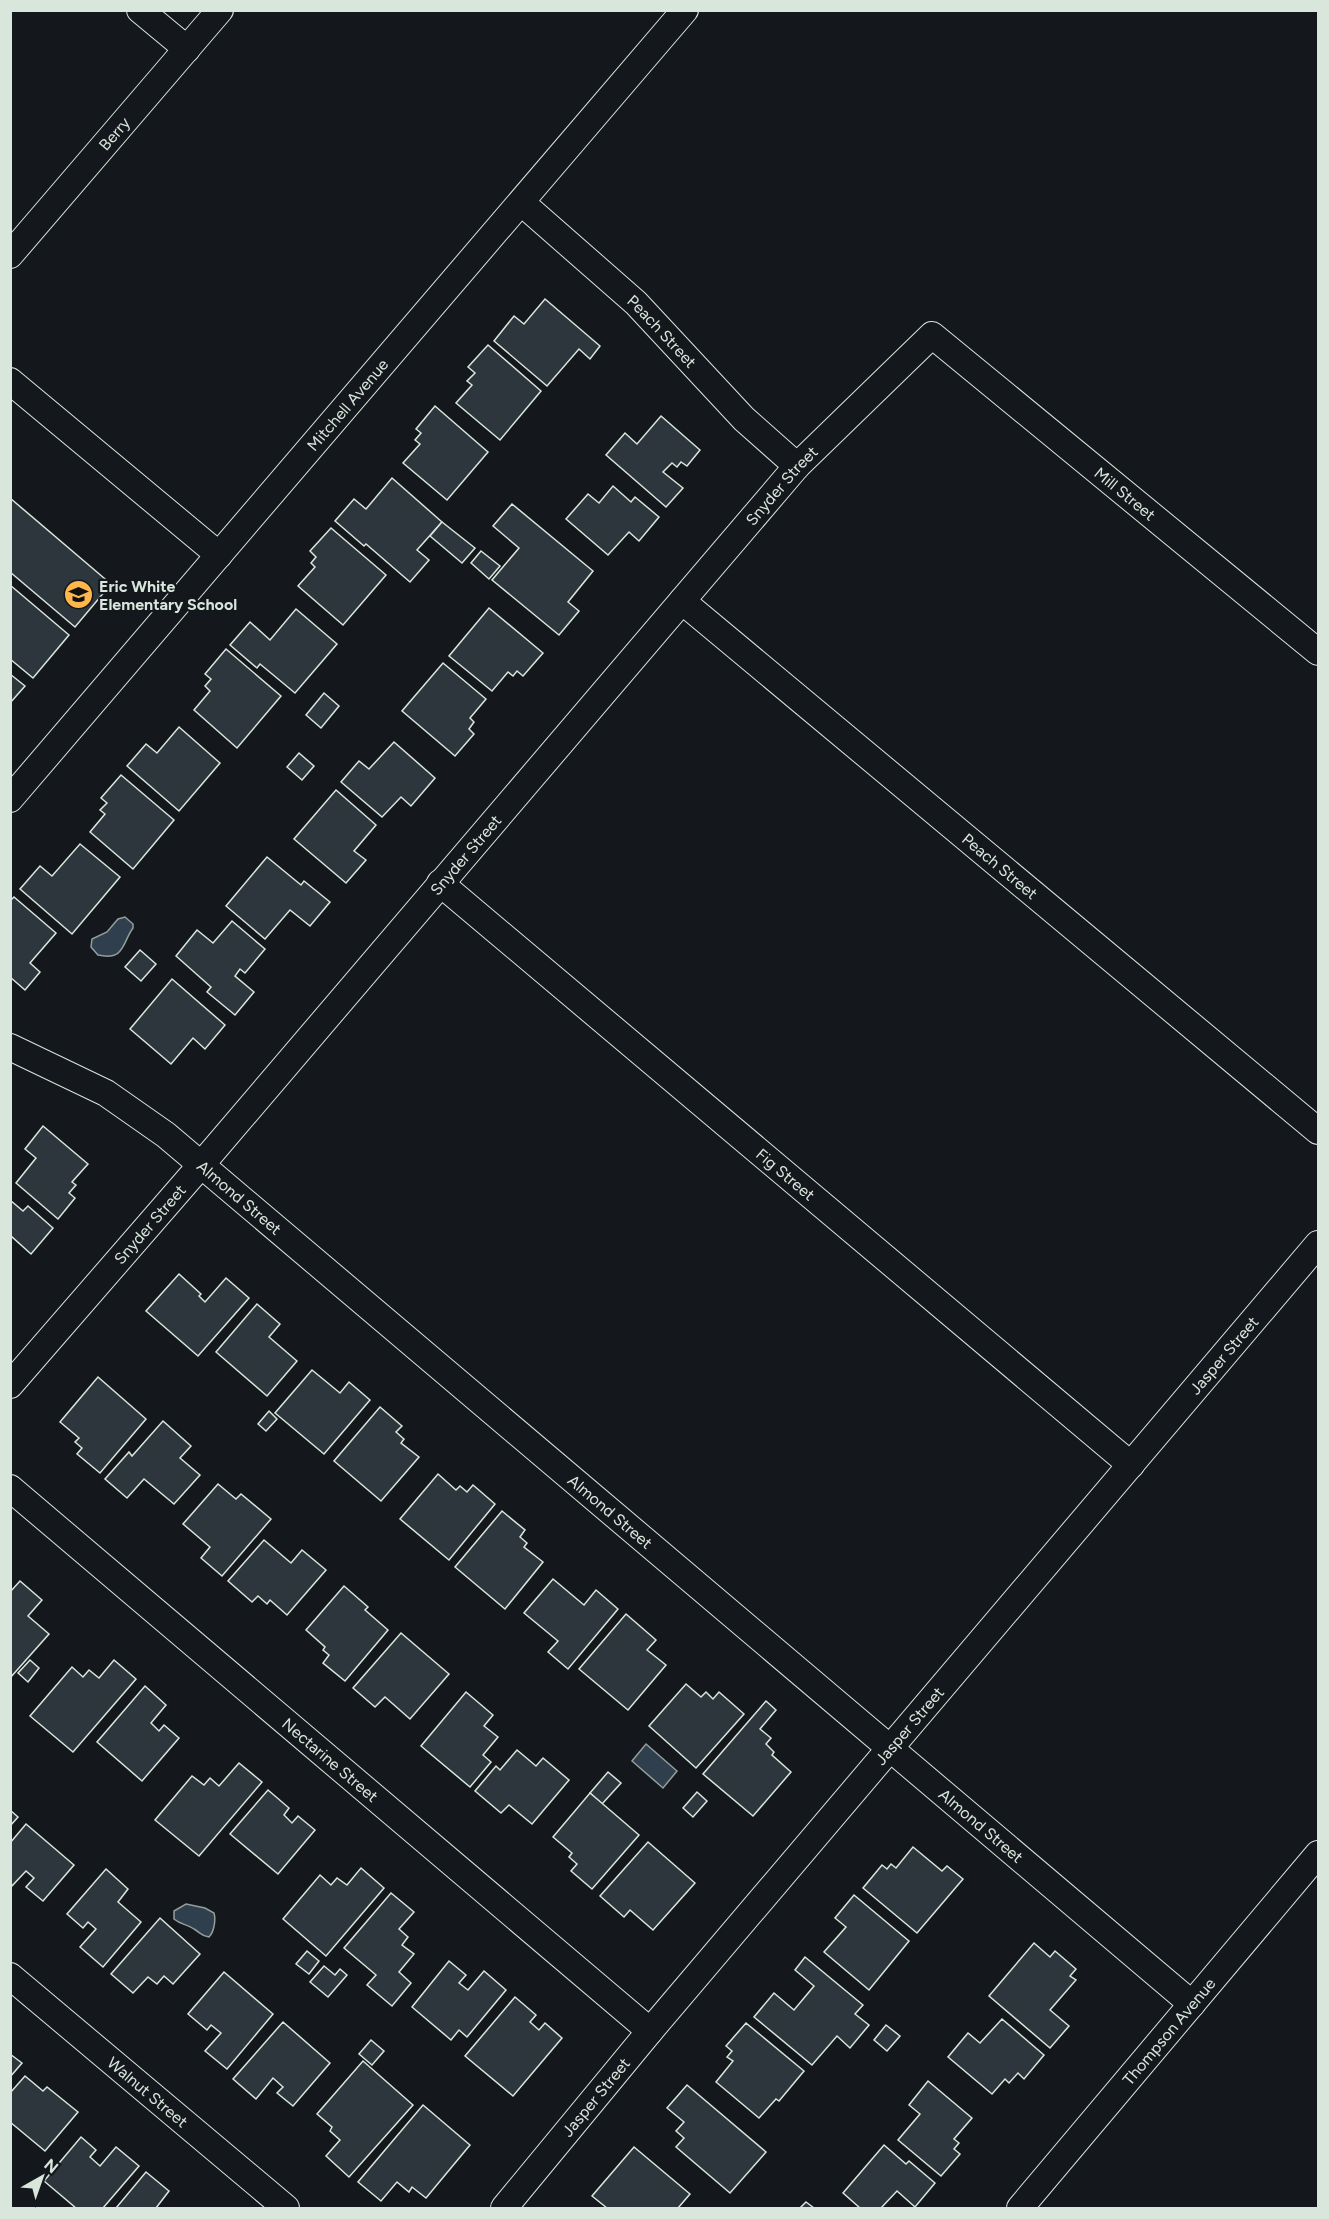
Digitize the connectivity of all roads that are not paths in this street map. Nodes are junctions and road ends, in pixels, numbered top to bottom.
1 (140, 10) edge
2 (220, 10) edge
3 (685, 10) edge
4 (187, 49) junction
5 (522, 203) junction
6 (10, 255) edge
7 (932, 336) joint
8 (10, 381) edge
9 (797, 466) junction
10 (219, 555) junction
11 (682, 601) junction
12 (1318, 652) edge
13 (10, 799) edge
14 (440, 883) junction
15 (10, 1047) edge
16 (1318, 1131) edge
17 (201, 1165) junction
18 (1318, 1244) edge
19 (10, 1385) edge
20 (1131, 1465) junction
21 (10, 1488) edge
22 (891, 1749) junction
23 (1318, 1854) edge
24 (10, 1976) edge
25 (1192, 2004) junction
26 (651, 2031) junction
27 (286, 2208) edge
28 (504, 2208) edge
29 (1020, 2208) edge

1 - 4 street
2 - 4 street, Berry
3 - 5 street, Mitchell Avenue
4 - 6 street, Berry
5 - 9 street, Peach Street
5 - 10 street, Mitchell Avenue
7 - 9 street, Snyder Street
7 - 12 street, Mill Street
8 - 10 street
9 - 11 street, Snyder Street
10 - 13 street, Mitchell Avenue
11 - 14 street, Snyder Street
11 - 16 street, Peach Street
14 - 17 street, Snyder Street
14 - 20 street, Fig Street
15 - 17 street, Almond Street
17 - 19 street, Snyder Street
17 - 22 street, Almond Street
18 - 20 street, Jasper Street
20 - 22 street, Jasper Street
21 - 26 street, Nectarine Street
22 - 25 street, Almond Street
22 - 26 street, Jasper Street
23 - 25 street, Thompson Avenue
24 - 27 street, Walnut Street
25 - 29 street, Thompson Avenue
26 - 28 street, Jasper Street

